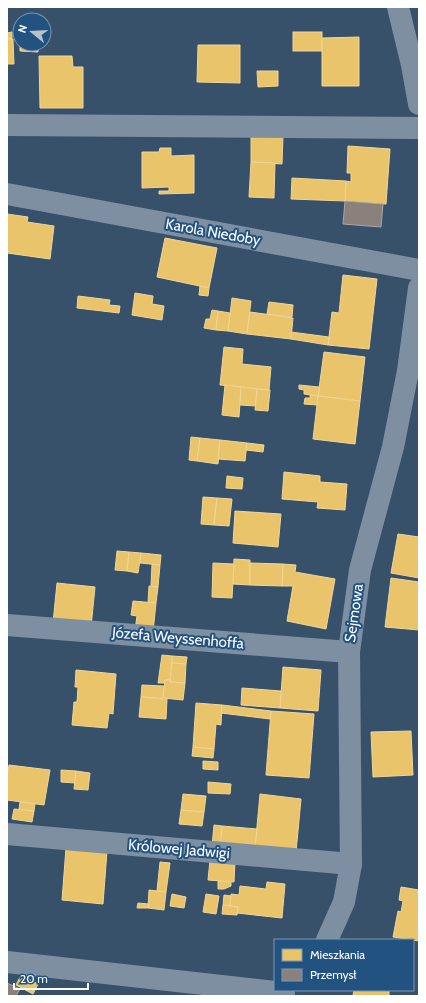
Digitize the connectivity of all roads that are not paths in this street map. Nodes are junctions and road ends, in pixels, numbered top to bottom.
1 (398, 7) edge
2 (419, 104) edge
3 (7, 125) edge
4 (419, 128) edge
5 (7, 194) edge
6 (419, 270) edge
7 (419, 288) edge
8 (7, 625) edge
9 (349, 652) junction
10 (7, 834) edge
11 (351, 864) junction
12 (327, 939) edge
13 (7, 962) edge
14 (210, 990) edge
15 (284, 993) edge

1 - 2 street
3 - 4 street
5 - 6 street, Karola Niedoby
7 - 9 street, Sejmowa
8 - 9 street, Józefa Weyssenhoffa
9 - 11 street, Sejmowa
10 - 11 street, Królowej Jadwigi
11 - 12 street, Sejmowa
13 - 14 street
14 - 15 street

